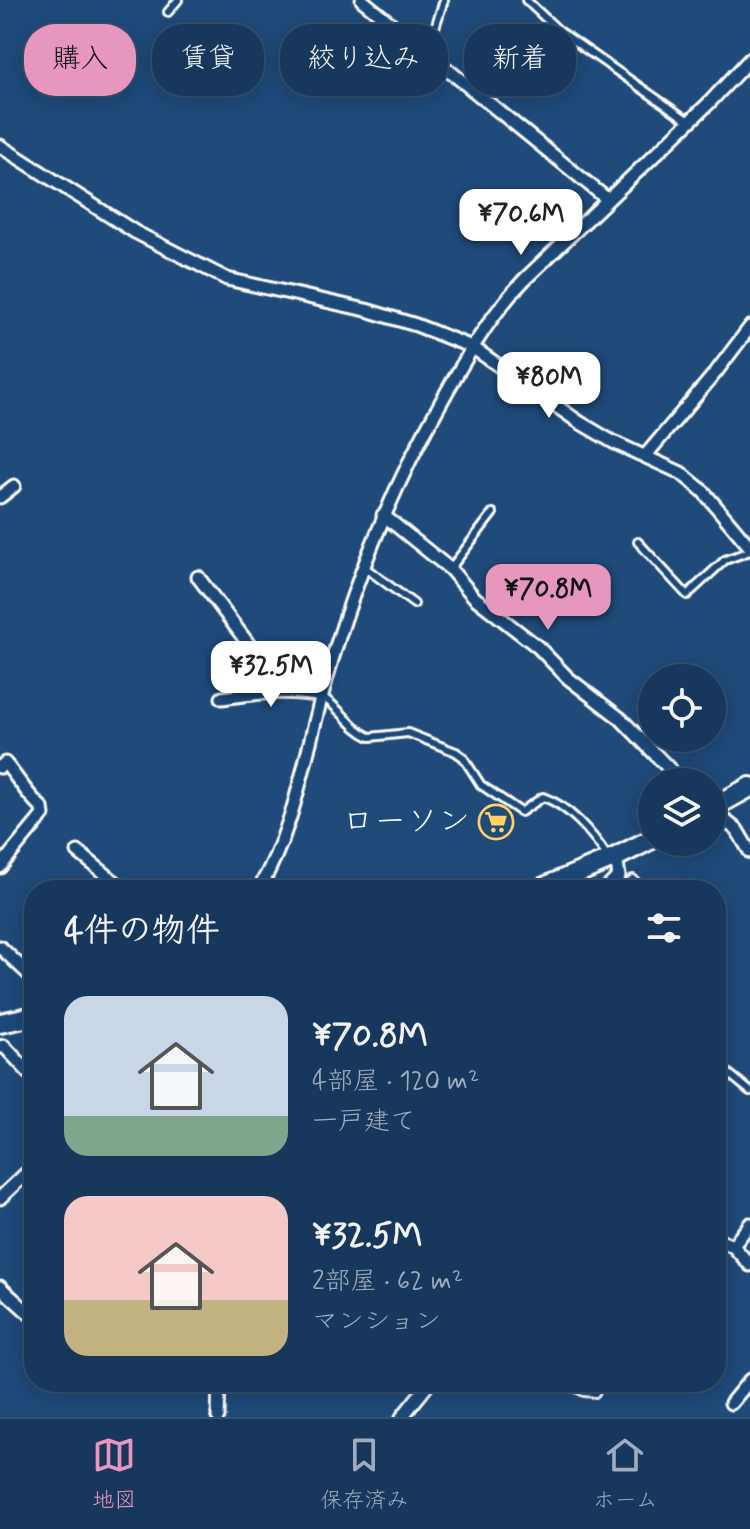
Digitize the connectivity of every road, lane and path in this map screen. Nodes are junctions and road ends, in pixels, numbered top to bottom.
1 (178, 0) edge
2 (362, 0) edge
3 (444, 0) edge
4 (526, 0) edge
5 (168, 12) dead end
6 (392, 24) edge
7 (436, 24) edge
8 (750, 59) edge
9 (448, 69) edge
10 (690, 122) junction
11 (0, 146) edge
12 (607, 199) junction
13 (750, 327) edge
14 (472, 347) junction
15 (646, 455) junction
16 (14, 486) dead end
17 (0, 497) edge
18 (493, 513) dead end
19 (383, 515) junction
20 (638, 542) dead end
21 (749, 544) edge
22 (363, 566) junction
23 (450, 569) junction
24 (198, 577) dead end
25 (414, 604) dead end
26 (284, 691) junction
27 (321, 696) junction
28 (222, 698) dead end
29 (0, 767) edge
30 (668, 768) edge
31 (750, 787) edge
32 (726, 801) edge
33 (726, 821) edge
34 (638, 846) edge
35 (78, 852) dead end
36 (750, 852) edge
37 (612, 859) junction
38 (0, 867) edge
39 (113, 880) edge
40 (264, 880) edge
41 (561, 880) edge
42 (615, 880) edge
43 (0, 947) edge
44 (24, 970) edge
45 (24, 1018) edge
46 (0, 1023) edge
47 (1, 1044) edge
48 (24, 1068) edge
49 (726, 1071) edge
50 (750, 1091) edge
51 (24, 1175) edge
52 (0, 1198) edge
53 (750, 1224) edge
54 (726, 1243) edge
55 (733, 1246) junction
56 (750, 1265) edge
57 (0, 1287) edge
58 (24, 1309) edge
59 (750, 1380) edge
60 (219, 1392) edge
61 (422, 1392) edge
62 (731, 1403) dead end
63 (218, 1417) edge
64 (402, 1417) edge

1 - 5 lane
2 - 6 street
3 - 7 lane
4 - 10 lane
8 - 10 street
9 - 12 street
10 - 12 street
11 - 14 street
12 - 14 street
13 - 15 street
14 - 15 street
14 - 19 street
15 - 21 street
16 - 17 street
18 - 23 lane
19 - 22 street
19 - 23 street
20 - 21 lane
22 - 25 lane
22 - 27 street
23 - 30 street
24 - 26 street
26 - 27 street
26 - 28 street
27 - 37 lane
27 - 40 street
29 - 38 street
31 - 32 highway
33 - 36 street
34 - 37 highway
35 - 39 street
37 - 41 highway
37 - 42 street
43 - 44 street
45 - 46 highway
47 - 48 street
49 - 50 lane
51 - 52 street
53 - 55 street
54 - 55 street
55 - 56 street
57 - 58 street
59 - 62 street
60 - 63 street
61 - 64 street

